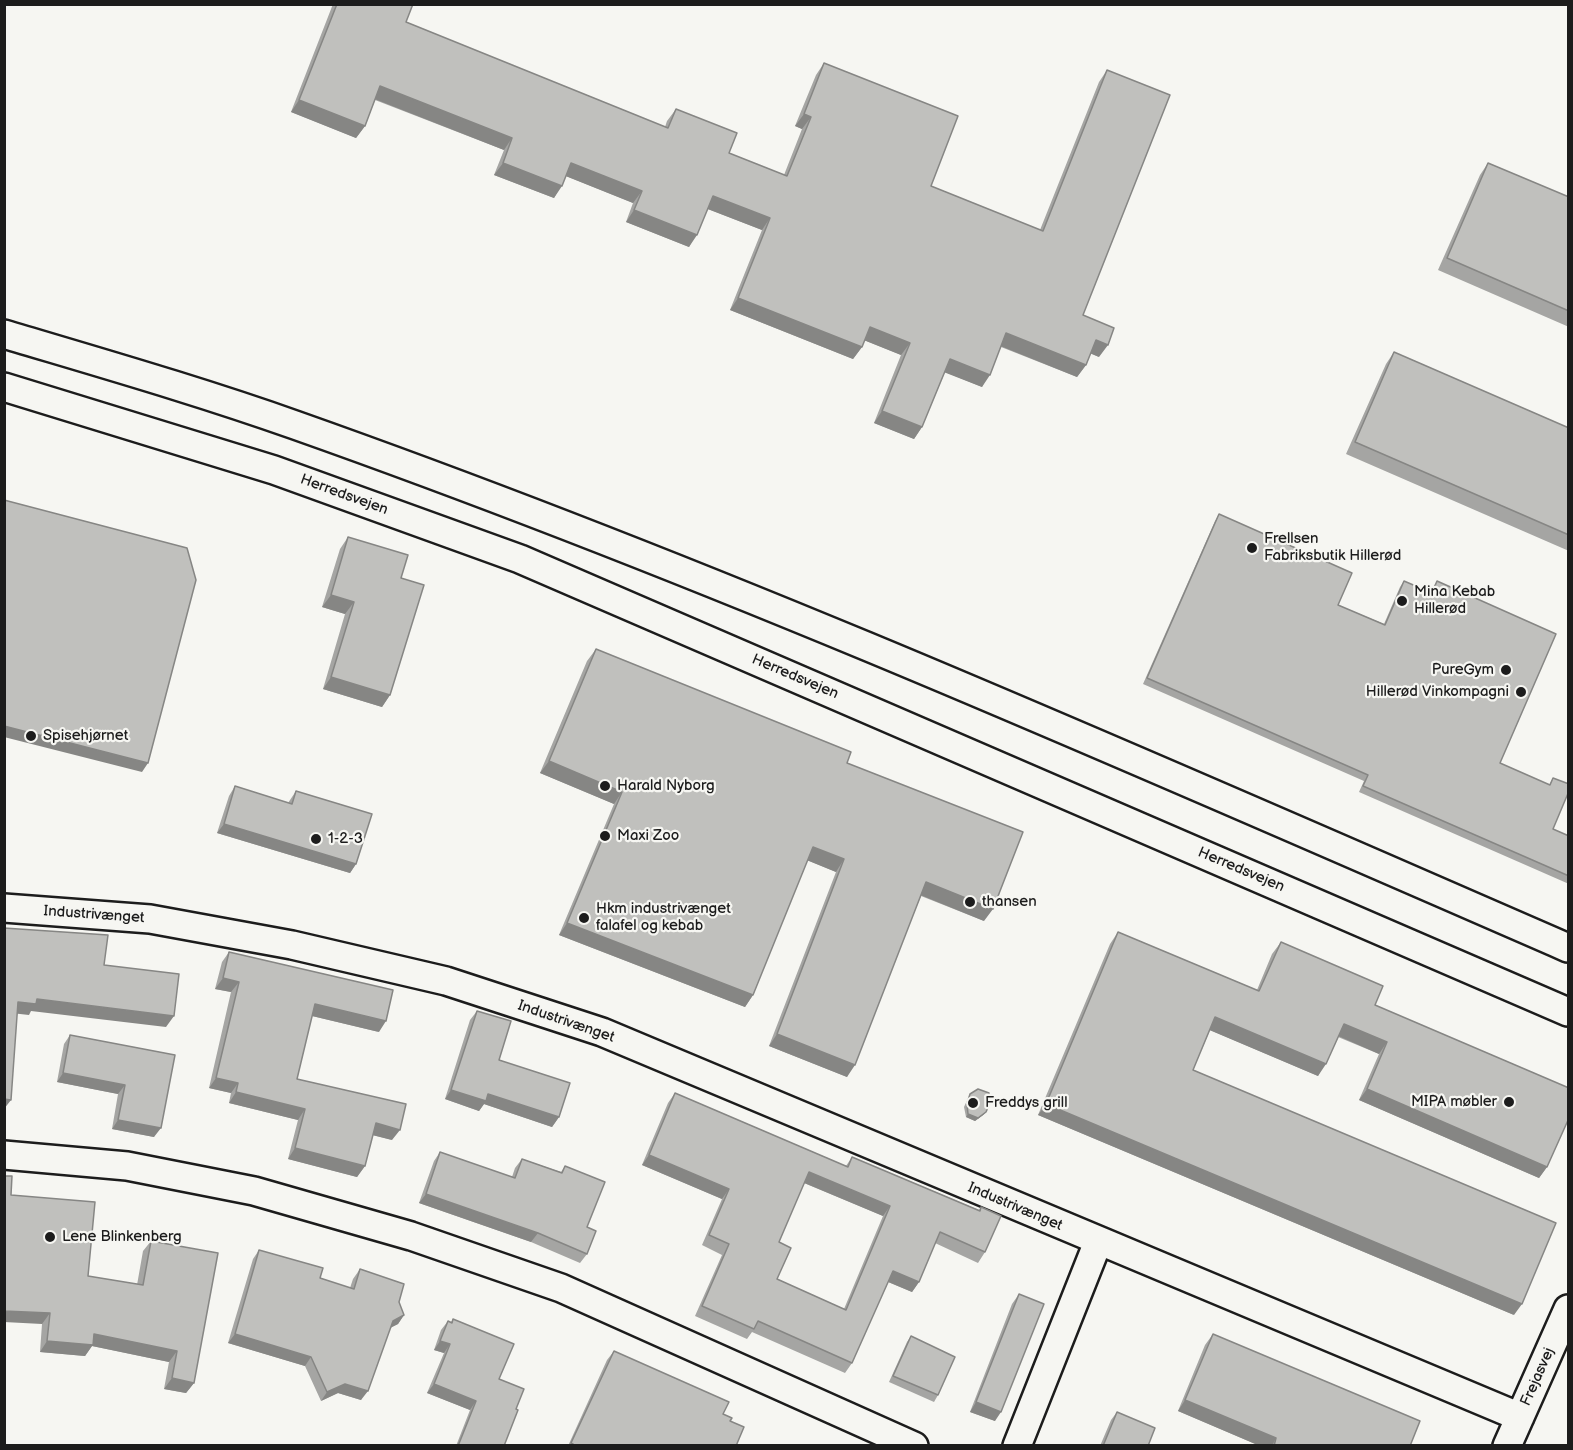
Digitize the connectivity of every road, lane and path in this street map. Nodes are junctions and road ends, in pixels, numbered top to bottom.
1 (4, 334) edge
2 (4, 387) edge
3 (4, 908) edge
4 (1569, 948) edge
5 (1569, 1012) edge
6 (4, 1155) edge
7 (1098, 1242) junction
8 (1569, 1309) edge
9 (1520, 1417) junction
10 (914, 1446) edge
11 (1017, 1446) edge
12 (1507, 1446) edge

1 - 4 street
2 - 5 street, Herredsvejen
3 - 7 street, Industrivænget
6 - 10 street
7 - 9 street, Industrivænget
7 - 11 street
8 - 9 street, Frejasvej
9 - 12 street, Frejasvej

